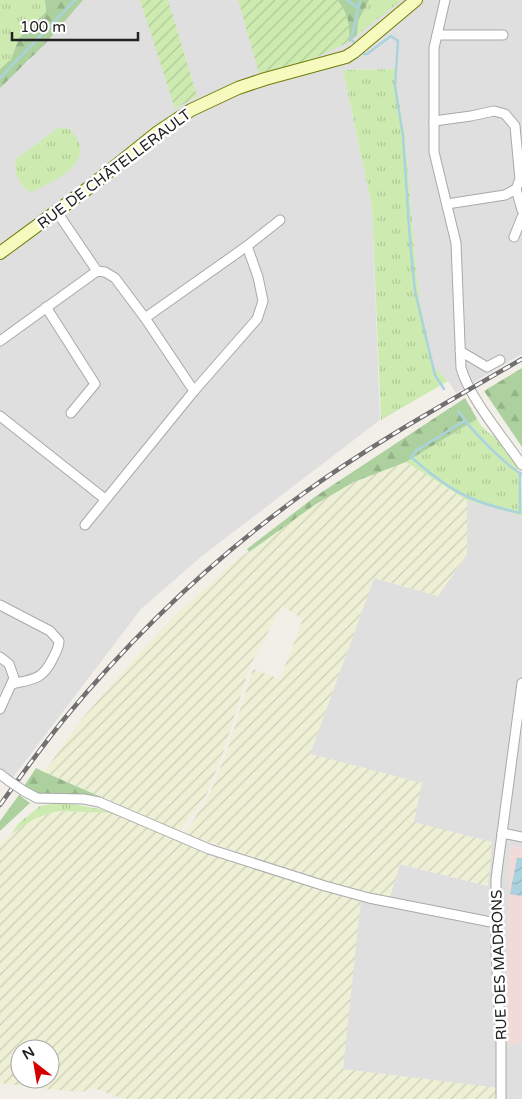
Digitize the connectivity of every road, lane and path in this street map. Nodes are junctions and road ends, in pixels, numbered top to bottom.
1 (416, 0) edge
2 (445, 0) edge
3 (437, 35) junction
4 (504, 35) dead end
5 (434, 121) junction
6 (516, 189) junction
7 (447, 204) junction
8 (522, 210) edge
9 (57, 212) junction
10 (522, 217) edge
11 (280, 220) dead end
12 (514, 236) dead end
13 (247, 246) junction
14 (0, 253) edge
15 (97, 271) junction
16 (46, 307) junction
17 (145, 318) junction
18 (0, 341) edge
19 (460, 352) junction
20 (500, 360) dead end
21 (194, 391) junction
22 (71, 413) dead end
23 (0, 416) edge
24 (522, 465) edge
25 (106, 499) junction
26 (85, 525) dead end
27 (0, 605) edge
28 (0, 657) edge
29 (522, 683) edge
30 (12, 684) junction
31 (0, 709) edge
32 (0, 774) edge
33 (502, 833) junction
34 (522, 837) edge
35 (496, 923) junction
36 (501, 1099) edge

1 - 9 main road, RUE DE CHÂTELLERAULT
2 - 3 street
3 - 4 street
3 - 5 street
5 - 6 street
5 - 7 street
6 - 7 street
6 - 8 street
7 - 19 street
9 - 14 main road, RUE DE CHÂTELLERAULT
9 - 15 street
10 - 12 street
11 - 13 street
13 - 17 street
13 - 21 street
15 - 16 street
15 - 17 street
16 - 18 street
16 - 22 street
17 - 21 street
19 - 20 street
19 - 24 street
21 - 25 street
23 - 25 street
25 - 26 street
27 - 30 street
28 - 30 street
29 - 33 street, RUE DES MADRONS
30 - 31 street
32 - 35 street, bridge
33 - 34 street
33 - 35 street, RUE DES MADRONS
35 - 36 street, RUE DES MADRONS

